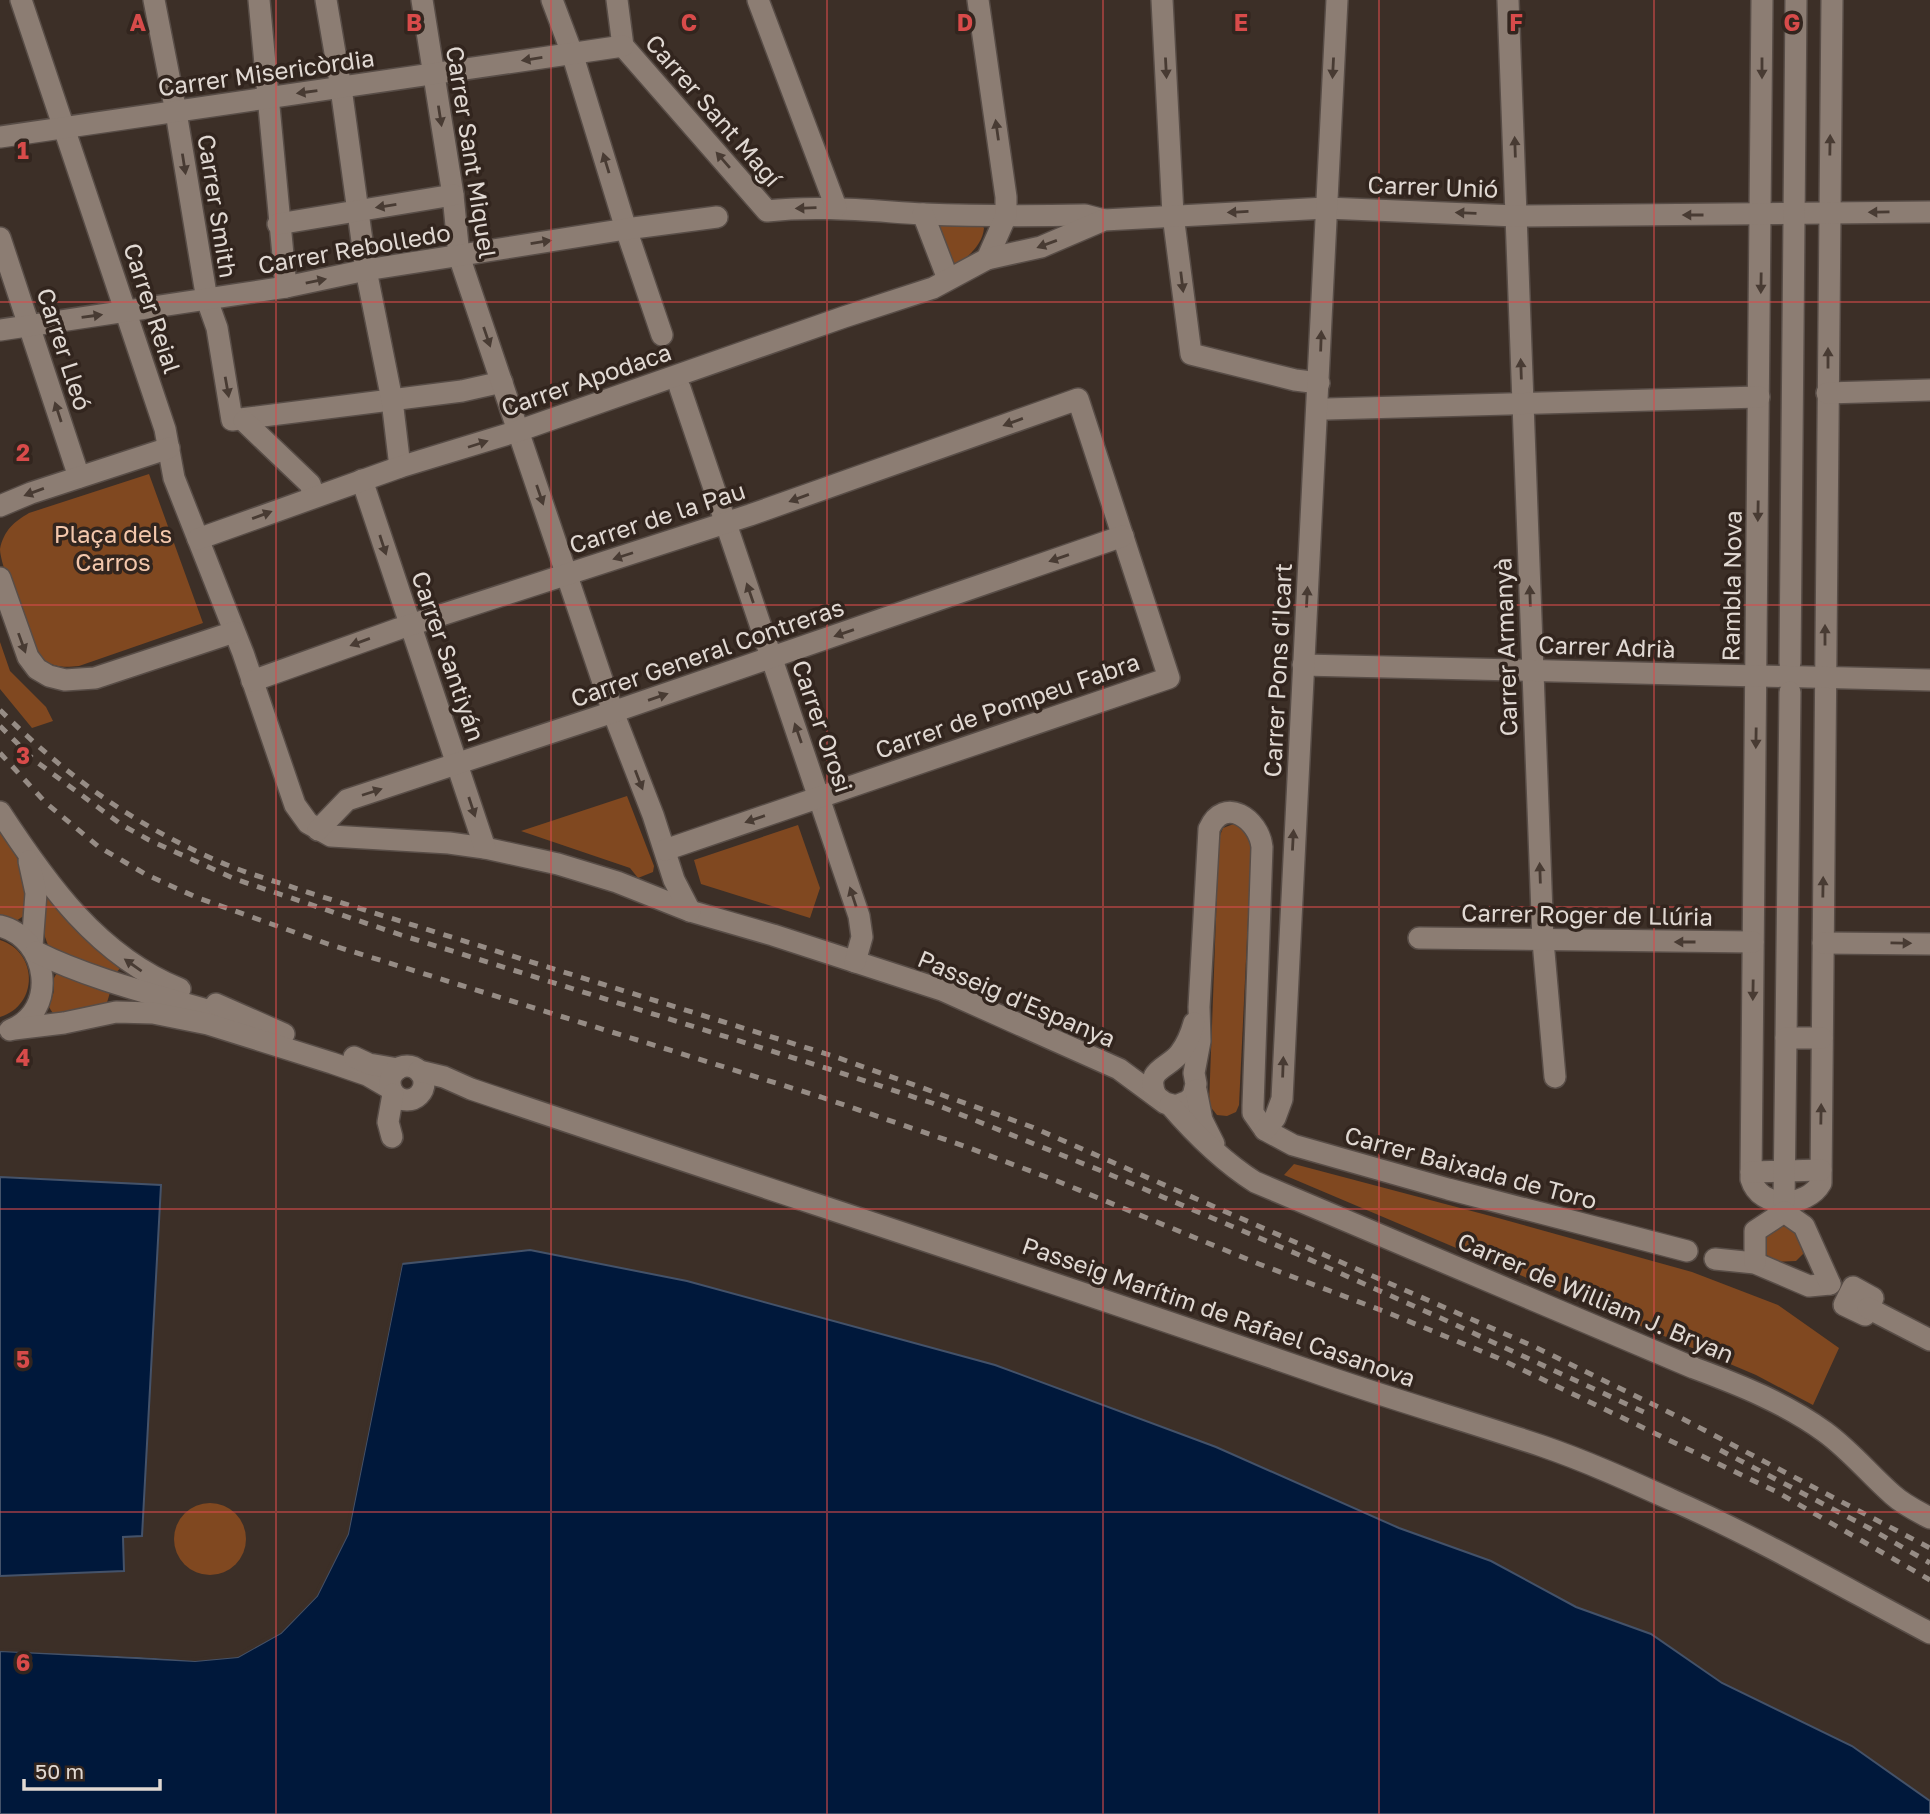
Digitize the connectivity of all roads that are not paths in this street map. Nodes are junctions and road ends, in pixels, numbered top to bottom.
1 (21, 0) edge
2 (154, 0) edge
3 (259, 0) edge
4 (326, 0) edge
5 (422, 0) edge
6 (552, 0) edge
7 (617, 0) edge
8 (758, 0) edge
9 (978, 0) edge
10 (1162, 0) edge
11 (1337, 0) edge
12 (1508, 0) edge
13 (1762, 0) edge
14 (1796, 0) edge
15 (1832, 0) edge
16 (623, 46) junction
17 (572, 53) junction
18 (433, 74) junction
19 (341, 88) junction
20 (267, 98) junction
21 (176, 112) junction
22 (65, 126) junction
23 (0, 137) edge
24 (453, 195) junction
25 (1006, 206) junction
26 (836, 207) junction
27 (1326, 208) junction
28 (357, 211) junction
29 (1930, 212) edge
30 (923, 214) junction
31 (1794, 214) junction
32 (1829, 214) junction
33 (1173, 215) junction
34 (1761, 215) junction
35 (1517, 216) junction
36 (717, 218) dead end
37 (1104, 220) junction
38 (278, 224) junction
39 (626, 229) junction
40 (0, 237) edge
41 (459, 256) junction
42 (987, 260) junction
43 (366, 270) junction
44 (948, 279) junction
45 (286, 287) junction
46 (206, 300) junction
47 (126, 311) junction
48 (30, 325) junction
49 (0, 330) edge
50 (662, 335) dead end
51 (502, 382) junction
52 (677, 382) junction
53 (1319, 383) junction
54 (1930, 390) edge
55 (1827, 393) junction
56 (1759, 397) junction
57 (391, 400) junction
58 (1523, 403) junction
59 (1327, 409) dead end
60 (238, 420) junction
61 (518, 431) junction
62 (169, 448) junction
63 (400, 467) junction
64 (79, 477) junction
65 (362, 480) junction
66 (314, 496) junction
67 (0, 506) edge
68 (726, 523) junction
69 (1123, 536) junction
70 (198, 538) junction
71 (567, 574) junction
72 (0, 578) edge
73 (410, 625) junction
74 (234, 632) junction
75 (773, 658) junction
76 (1790, 663) dead end
77 (1303, 665) junction
78 (1532, 671) junction
79 (1756, 677) junction
80 (1825, 677) junction
81 (1930, 680) edge
82 (252, 681) junction
83 (1790, 692) dead end
84 (613, 712) junction
85 (458, 764) junction
86 (820, 797) junction
87 (0, 812) edge
88 (317, 830) junction
89 (13, 832) junction
90 (485, 848) junction
91 (665, 850) junction
92 (634, 889) junction
93 (690, 911) junction
94 (0, 926) edge
95 (1419, 938) dead end
96 (1543, 941) junction
97 (1754, 942) junction
98 (1823, 943) junction
99 (1930, 944) edge
100 (34, 949) junction
101 (855, 962) junction
102 (1199, 1007) junction
103 (7, 1031) edge
104 (284, 1034) junction
105 (1786, 1038) junction
106 (1822, 1038) junction
107 (1165, 1067) junction
108 (398, 1069) junction
109 (1119, 1069) junction
110 (419, 1071) junction
111 (1555, 1077) dead end
112 (1195, 1082) junction
113 (471, 1089) junction
114 (404, 1095) junction
115 (1163, 1101) junction
116 (1259, 1122) junction
117 (1222, 1157) junction
118 (1821, 1170) junction
119 (1784, 1171) junction
120 (1751, 1172) junction
121 (1784, 1202) junction
122 (1687, 1251) dead end
123 (1715, 1259) dead end
124 (1755, 1263) junction
125 (1830, 1284) junction
126 (1928, 1337) edge
127 (1930, 1518) edge
128 (1930, 1633) edge

1 - 22 street, Carrer Reial
2 - 21 street, Carrer Smith
3 - 20 street
4 - 19 street
5 - 18 street, Carrer Sant Miquel
6 - 17 street
7 - 16 street, Carrer Sant Magí
8 - 26 street
25 -> 9 street
10 -> 33 street
11 -> 27 street, Carrer Pons d'Icart
35 -> 12 street, Carrer Armanyà
13 -> 34 street, Rambla Nova
14 - 31 street
32 -> 15 street
16 - 17 street, Carrer Misericòrdia
26 -> 16 street, Carrer Sant Magí
17 -> 18 street, Carrer Misericòrdia
39 -> 17 street
18 - 19 street, Carrer Misericòrdia
18 -> 24 street, Carrer Sant Miquel
19 -> 20 street, Carrer Misericòrdia
19 - 28 street
20 - 21 street, Carrer Misericòrdia
20 - 38 street
21 - 22 street, Carrer Misericòrdia
21 -> 46 street, Carrer Smith
22 - 23 street, Carrer Misericòrdia
22 - 47 street, Carrer Reial
24 -> 28 street
24 - 41 street, Carrer Sant Miquel
25 - 30 street
25 - 37 street, Carrer Unió
25 - 42 street
26 - 30 street
27 -> 33 street, Carrer Unió
35 -> 27 street, Carrer Unió
53 -> 27 street, Carrer Pons d'Icart
28 - 38 street
28 - 43 street
29 -> 32 street, Carrer Unió
30 - 44 street
31 - 32 street, Carrer Unió
31 - 34 street, Carrer Unió
31 - 76 street
55 -> 32 street
33 - 37 street, Carrer Unió
33 -> 53 street
34 -> 35 street, Carrer Unió
34 -> 56 street, Rambla Nova
58 -> 35 street, Carrer Armanyà
36 - 39 street, Carrer Rebolledo
37 -> 42 street, Carrer Unió
38 - 45 street
41 -> 39 street, Carrer Rebolledo
39 - 50 street
40 - 48 street, Carrer Lleó
41 - 43 street, Carrer Rebolledo
41 -> 51 street, Carrer Sant Miquel
42 - 44 street, Carrer Apodaca
45 -> 43 street, Carrer Rebolledo
43 - 57 street
44 - 52 street, Carrer Apodaca
45 - 46 street, Carrer Rebolledo
46 - 47 street, Carrer Rebolledo
46 -> 60 street, Carrer Smith
48 -> 47 street, Carrer Rebolledo
47 - 62 street, Carrer Reial
48 - 49 street, Carrer Rebolledo
64 -> 48 street, Carrer Lleó
51 - 57 street
51 - 61 street, Carrer Sant Miquel
52 - 61 street, Carrer Apodaca
52 - 68 street, Carrer Orosi
77 -> 53 street, Carrer Pons d'Icart
54 - 55 street
80 -> 55 street
56 - 58 street
56 -> 79 street, Rambla Nova
57 - 60 street
57 - 63 street
58 - 59 street
78 -> 58 street, Carrer Armanyà
60 - 66 street
63 -> 61 street, Carrer Apodaca
61 -> 71 street, Carrer Sant Miquel
62 - 64 street
62 - 70 street, Carrer Reial
63 - 65 street, Carrer Apodaca
64 -> 67 street
65 - 66 street, Carrer Apodaca
65 -> 73 street, Carrer Santiyán
70 -> 66 street, Carrer Apodaca
69 -> 68 street, Carrer de la Pau
68 -> 71 street, Carrer de la Pau
75 -> 68 street, Carrer Orosi
69 -> 75 street, Carrer General Contreras
69 - 86 street, Carrer de Pompeu Fabra
70 - 74 street, Carrer Reial
71 - 73 street, Carrer de la Pau
71 - 84 street, Carrer Sant Miquel
72 -> 74 street
73 -> 82 street, Carrer de la Pau
73 - 85 street, Carrer Santiyán
74 - 82 street, Carrer Reial
84 -> 75 street, Carrer General Contreras
86 -> 75 street, Carrer Orosi
77 - 78 street, Carrer Adrià
116 -> 77 street, Carrer Pons d'Icart
78 - 79 street, Carrer Adrià
96 -> 78 street, Carrer Armanyà
79 - 80 street, Carrer Adrià
79 -> 97 street, Rambla Nova
80 - 81 street, Carrer Adrià
98 -> 80 street
82 - 88 street, Carrer Reial
83 - 105 street
84 - 85 street, Carrer General Contreras
84 -> 91 street, Carrer Sant Miquel
88 -> 85 street, Carrer General Contreras
85 -> 90 street, Carrer Santiyán
86 -> 91 street, Carrer de Pompeu Fabra
101 -> 86 street, Carrer Orosi
87 - 89 street, Passeig Marítim de Rafael Casanova
88 - 90 street, Passeig d'Espanya
89 - 100 street, Passeig Marítim de Rafael Casanova
104 -> 89 street, Passeig Marítim de Rafael Casanova
90 - 92 street, Passeig d'Espanya
91 - 92 street
91 - 93 street, Carrer Sant Miquel
92 - 93 street, Passeig d'Espanya
93 - 101 street, Passeig d'Espanya
94 - 100 street
95 - 96 street, Carrer Roger de Llúria
97 -> 96 street, Carrer Roger de Llúria
96 - 111 street, Carrer Armanyà
97 -> 120 street, Rambla Nova
98 -> 99 street
98 - 106 street
100 - 103 street
100 - 104 street, Passeig Marítim de Rafael Casanova
101 - 109 street, Passeig d'Espanya
102 - 107 street
102 - 112 street
102 - 116 street
103 - 114 street
104 - 108 street, Passeig Marítim de Rafael Casanova
105 - 106 street
105 - 119 street
118 -> 106 street
107 - 109 street, Passeig d'Espanya
107 - 112 street
107 - 115 street
108 - 110 street, Passeig Marítim de Rafael Casanova
108 - 114 street
109 - 115 street, Passeig d'Espanya
110 - 113 street, Passeig Marítim de Rafael Casanova
110 - 114 street
112 - 115 street
112 - 117 street, Carrer de William J. Bryan
113 - 114 street, Passeig Marítim de Rafael Casanova
113 - 128 street, Passeig Marítim de Rafael Casanova
115 - 117 street, Carrer de William J. Bryan
116 - 122 street, Carrer Baixada de Toro
117 - 127 street, Carrer de William J. Bryan
118 - 119 street
118 - 121 street
119 - 120 street
119 - 121 street
120 - 121 street
123 - 124 street
124 - 125 street
124 - 125 street
125 - 126 street

